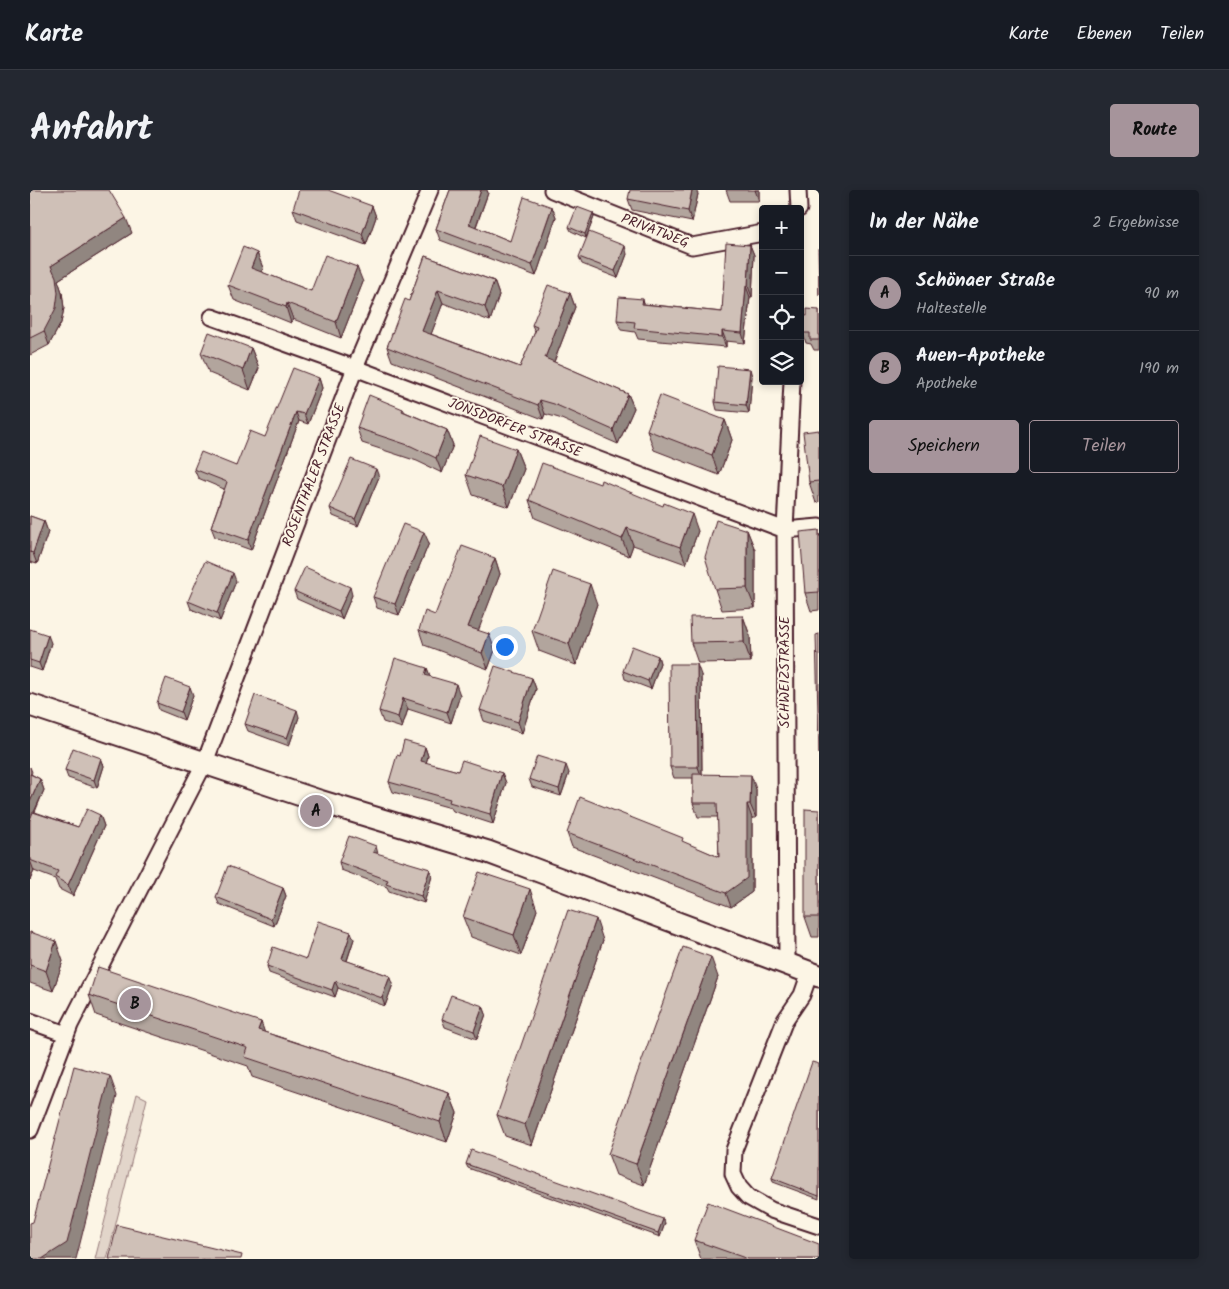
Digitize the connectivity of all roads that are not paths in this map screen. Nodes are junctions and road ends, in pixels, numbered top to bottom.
1 (430, 190) edge
2 (552, 190) edge
3 (798, 190) edge
4 (799, 205) edge
5 (759, 234) edge
6 (212, 317) dead end
7 (355, 368) junction
8 (792, 385) edge
9 (819, 527) edge
10 (785, 530) junction
11 (30, 705) edge
12 (205, 762) junction
13 (787, 963) junction
14 (814, 974) edge
15 (30, 1021) edge
16 (66, 1034) junction
17 (30, 1130) edge
18 (819, 1226) edge

1 - 7 street, ROSENTHALER STRASSE
2 - 5 street, PRIVATWEG
3 - 4 street
6 - 7 street, JONSDORFER STRASSE
7 - 10 street, JONSDORFER STRASSE
7 - 12 street, ROSENTHALER STRASSE
8 - 10 street, SCHWEIZSTRASSE
9 - 10 street, JONSDORFER STRASSE
10 - 13 street, SCHWEIZSTRASSE
11 - 12 street
12 - 13 street
12 - 16 street, ROSENTHALER STRASSE
13 - 14 street
14 - 18 street
15 - 16 street
16 - 17 street, ROSENTHALER STRASSE

